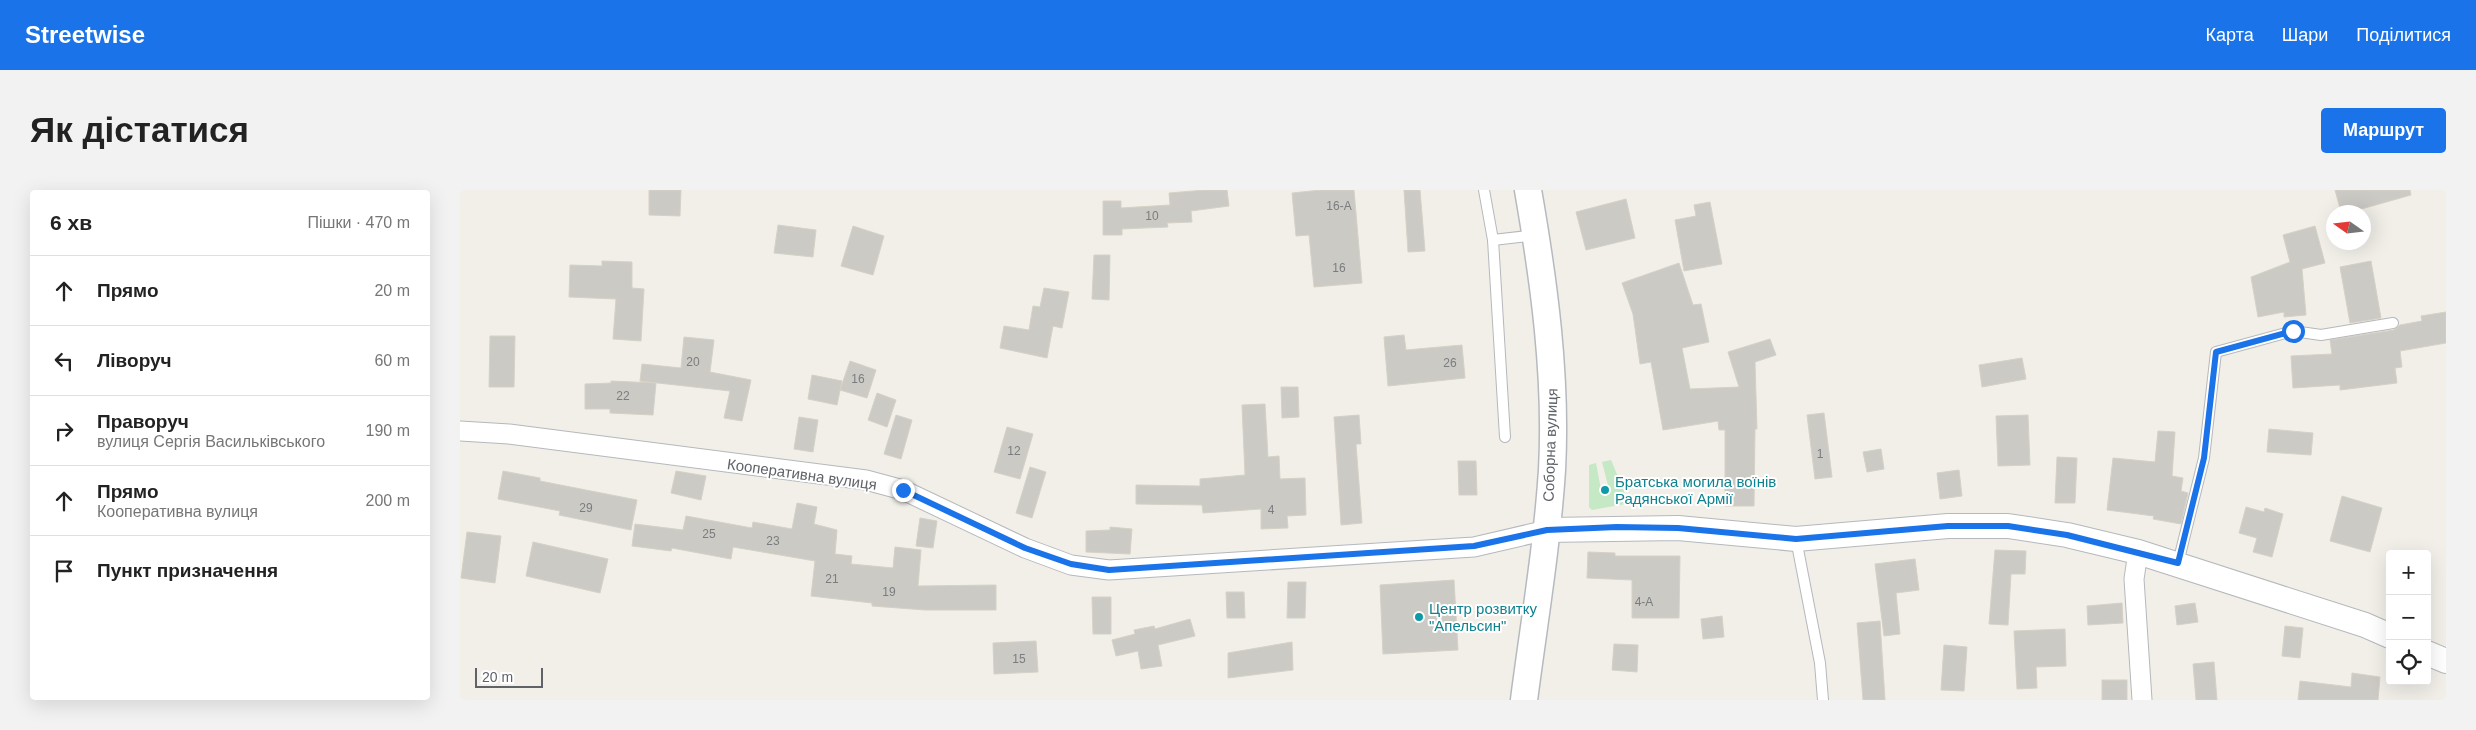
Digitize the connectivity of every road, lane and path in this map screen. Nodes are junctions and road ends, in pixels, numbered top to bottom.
1 (1484, 190) edge
2 (1528, 190) edge
3 (1536, 235) junction
4 (1494, 240) junction
5 (2393, 323) dead end
6 (460, 431) edge
7 (1505, 437) dead end
8 (1547, 530) junction
9 (1796, 539) junction
10 (2138, 552) junction
11 (2178, 563) junction
12 (2386, 634) edge
13 (2431, 654) edge
14 (2446, 661) edge
15 (1524, 700) edge
16 (1824, 700) edge
17 (2142, 700) edge

1 - 4 lane
2 - 3 main road, Соборна вулиця
3 - 4 lane
3 - 8 main road, Соборна вулиця
4 - 7 lane
5 - 11 lane
6 - 8 street, Кооперативна вулиця
8 - 9 street
8 - 15 main road, Соборна вулиця
9 - 10 street
9 - 16 lane
10 - 11 street
10 - 17 street
11 - 12 street
13 - 14 street

